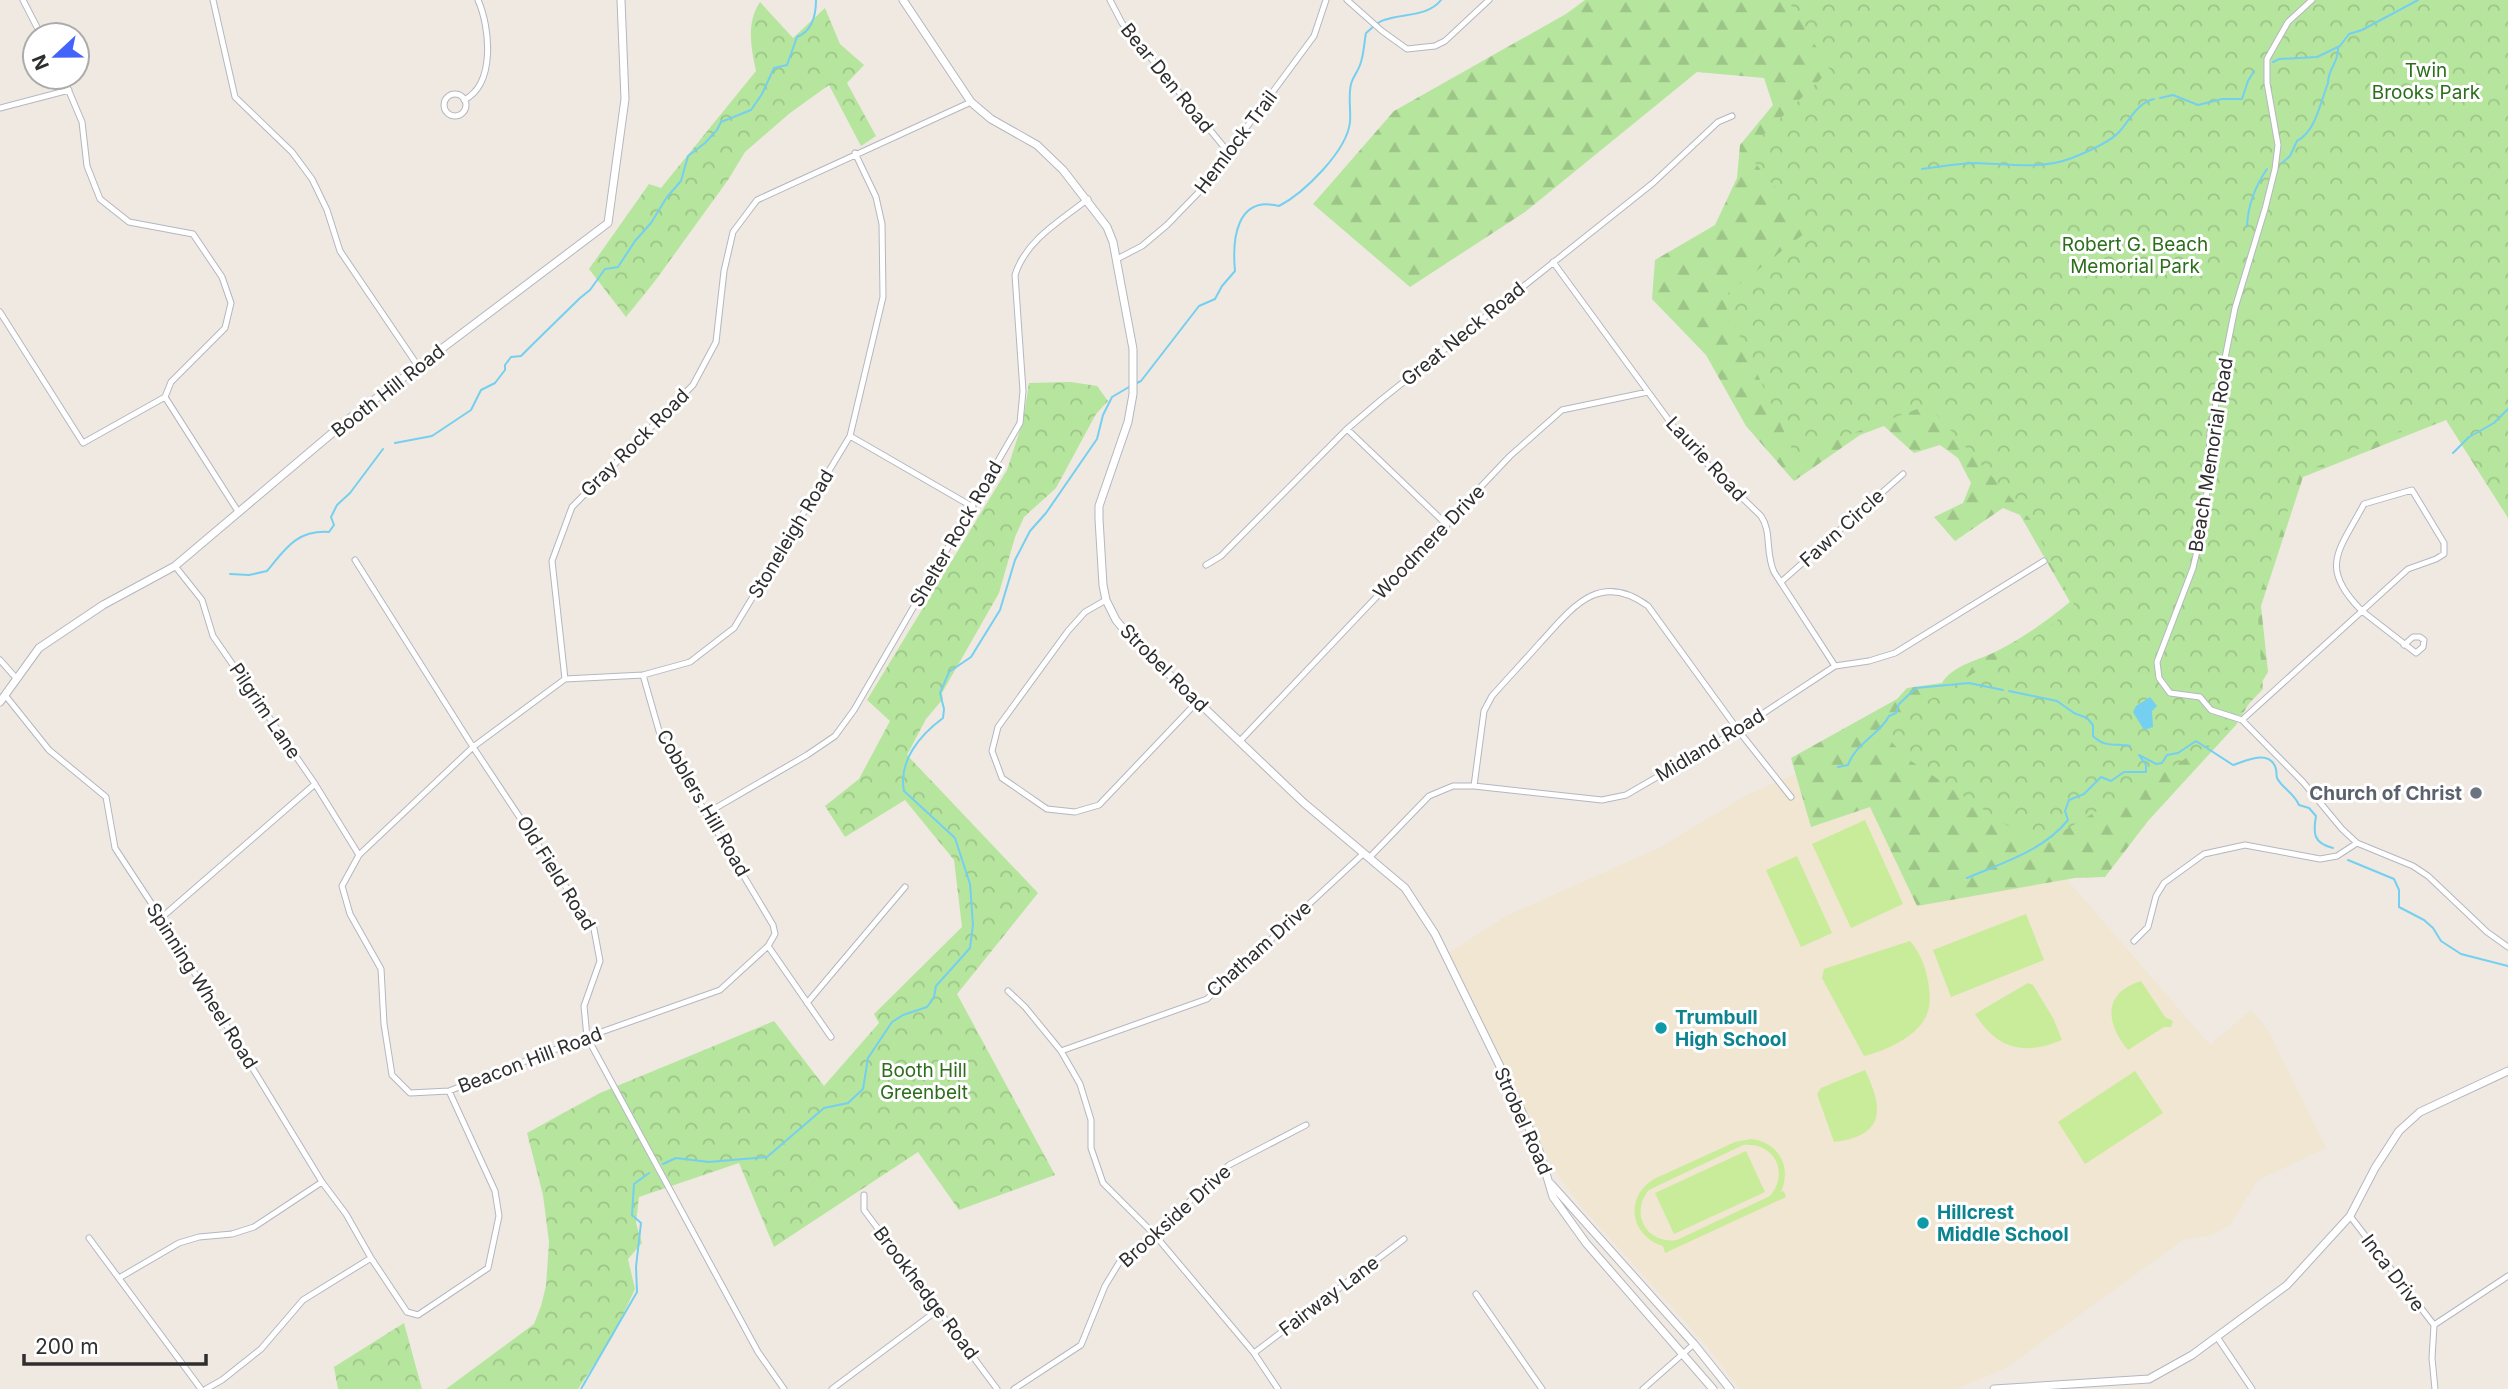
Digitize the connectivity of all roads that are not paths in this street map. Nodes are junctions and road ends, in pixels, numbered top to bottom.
1 (23, 0) edge
2 (213, 0) edge
3 (478, 0) edge
4 (621, 0) edge
5 (903, 0) edge
6 (1110, 0) edge
7 (1326, 0) edge
8 (1347, 0) edge
9 (1489, 0) edge
10 (2312, 0) edge
11 (34, 21) edge
12 (65, 91) edge
13 (69, 91) edge
14 (464, 100) junction
15 (971, 102) junction
16 (0, 108) edge
17 (1732, 116) dead end
18 (856, 153) junction
19 (1229, 153) junction
20 (1088, 199) junction
21 (1117, 260) junction
22 (1553, 262) junction
23 (0, 312) edge
24 (418, 366) junction
25 (1648, 392) junction
26 (165, 397) junction
27 (1347, 429) junction
28 (850, 436) junction
29 (1903, 474) dead end
30 (973, 507) junction
31 (239, 513) junction
32 (1447, 524) junction
33 (355, 560) dead end
34 (2044, 561) dead end
35 (1206, 565) dead end
36 (175, 566) junction
37 (1781, 582) junction
38 (1106, 600) junction
39 (2362, 611) junction
40 (2404, 645) dead end
41 (0, 660) edge
42 (1835, 666) junction
43 (643, 675) junction
44 (16, 678) junction
45 (565, 679) junction
46 (3, 699) edge
47 (1198, 701) junction
48 (2242, 720) junction
49 (1738, 730) junction
50 (1239, 741) junction
51 (473, 747) junction
52 (315, 784) junction
53 (1474, 786) junction
54 (1791, 797) dead end
55 (707, 813) junction
56 (2357, 843) junction
57 (359, 855) junction
58 (1366, 856) junction
59 (905, 887) dead end
60 (161, 918) junction
61 (2134, 942) dead end
62 (768, 946) junction
63 (2508, 947) edge
64 (1008, 991) dead end
65 (807, 1003) junction
66 (587, 1037) junction
67 (831, 1037) dead end
68 (1061, 1051) junction
69 (2508, 1071) edge
70 (449, 1091) junction
71 (1306, 1125) dead end
72 (322, 1182) junction
73 (1550, 1183) junction
74 (864, 1195) dead end
75 (2350, 1216) junction
76 (1154, 1234) junction
77 (1595, 1235) junction
78 (89, 1238) dead end
79 (1404, 1239) dead end
80 (1586, 1243) junction
81 (371, 1258) junction
82 (2508, 1276) edge
83 (120, 1278) junction
84 (1476, 1294) dead end
85 (939, 1309) junction
86 (2434, 1325) junction
87 (2217, 1337) junction
88 (1694, 1344) junction
89 (1254, 1353) junction
90 (1684, 1353) junction
91 (781, 1388) edge
92 (203, 1389) edge
93 (832, 1389) edge
94 (997, 1389) edge
95 (1014, 1389) edge
96 (1278, 1389) edge
97 (1542, 1389) edge
98 (1643, 1389) edge
99 (1713, 1389) edge
100 (1730, 1389) edge
101 (1997, 1389) edge
102 (2252, 1389) edge
103 (2435, 1389) edge

1 - 11 street
2 - 24 street
3 - 14 street
4 - 24 street, Booth Hill Road
5 - 15 street, Strobel Road
6 - 19 street, Bear Den Road
7 - 19 street, Hemlock Trail
8 - 9 street
10 - 48 street, Beach Memorial Road
12 - 16 street
13 - 26 street
14 - 14 street
15 - 18 street, Gray Rock Road
15 - 20 street, Strobel Road
17 - 22 street, Great Neck Road
18 - 28 street, Stoneleigh Road
18 - 45 street, Gray Rock Road
19 - 21 street, Hemlock Trail
20 - 21 street, Strobel Road
20 - 30 street, Shelter Rock Road
21 - 38 street, Strobel Road
22 - 25 street, Laurie Road
22 - 27 street, Great Neck Road
23 - 26 street
24 - 31 street, Booth Hill Road
25 - 32 street, Woodmere Drive
25 - 37 street, Laurie Road
26 - 31 street
27 - 32 street
27 - 35 street, Great Neck Road
28 - 30 street
28 - 43 street, Stoneleigh Road
29 - 37 street, Fawn Circle
30 - 55 street, Shelter Rock Road
31 - 36 street, Booth Hill Road
32 - 50 street, Woodmere Drive
33 - 51 street, Old Field Road
34 - 42 street, Midland Road
36 - 44 street, Booth Hill Road
36 - 52 street, Pilgrim Lane
37 - 42 street, Laurie Road
38 - 47 street, Strobel Road
38 - 47 street
39 - 39 street
39 - 40 street
39 - 48 street
41 - 44 street
42 - 49 street, Midland Road
43 - 45 street, Stoneleigh Road
43 - 55 street, Cobblers Hill Road
44 - 46 street, Booth Hill Road
45 - 51 street
46 - 60 street, Spinning Wheel Road
47 - 50 street, Strobel Road
48 - 56 street
49 - 53 street, Midland Road
49 - 53 street
49 - 54 street
50 - 58 street, Strobel Road
51 - 57 street, Beacon Hill Road
51 - 66 street, Old Field Road
52 - 57 street, Pilgrim Lane
52 - 60 street
53 - 58 street, Midland Road
55 - 62 street, Cobblers Hill Road
56 - 61 street
56 - 63 street
57 - 70 street, Beacon Hill Road
58 - 68 street, Chatham Drive
58 - 73 street, Strobel Road
59 - 65 street
60 - 72 street, Spinning Wheel Road
62 - 65 street
62 - 66 street, Beacon Hill Road
64 - 68 street
65 - 67 street
66 - 70 street, Beacon Hill Road
66 - 91 street, Old Field Road
68 - 76 street
69 - 75 street
70 - 81 street, Spinning Wheel Road
71 - 76 street, Brookside Drive
72 - 81 street, Spinning Wheel Road
72 - 83 street
73 - 77 street, Strobel Road
73 - 80 street, Strobel Road
74 - 85 street, Brookhedge Road
75 - 86 street, Inca Drive
75 - 87 street
76 - 89 street
76 - 95 street, Brookside Drive
77 - 80 street
77 - 88 street, Strobel Road
78 - 83 street
79 - 89 street, Fairway Lane
80 - 90 street, Strobel Road
81 - 92 street
82 - 86 street, Inca Drive
83 - 92 street
84 - 97 street
85 - 93 street
85 - 94 street, Brookhedge Road
86 - 103 street
87 - 101 street
87 - 102 street
88 - 90 street
88 - 100 street, Strobel Road
89 - 96 street
90 - 98 street
90 - 99 street, Strobel Road

